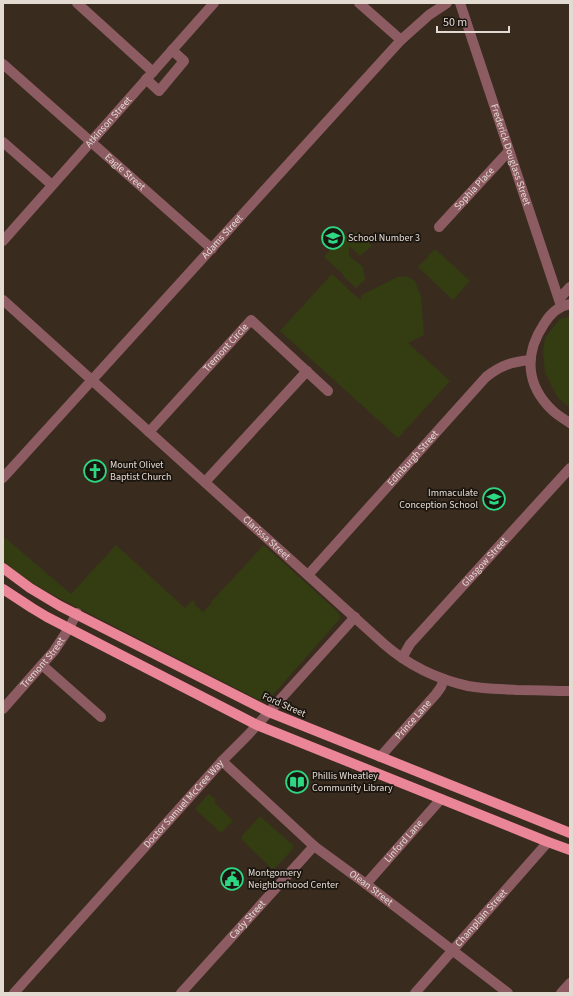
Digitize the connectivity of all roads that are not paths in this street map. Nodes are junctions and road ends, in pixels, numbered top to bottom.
1 (77, 3) edge
2 (214, 3) edge
3 (359, 3) edge
4 (447, 3) edge
5 (460, 3) edge
6 (401, 40) junction
7 (172, 50) junction
8 (4, 67) edge
9 (149, 76) junction
10 (3, 142) edge
11 (91, 142) junction
12 (509, 151) junction
13 (52, 185) junction
14 (439, 227) dead end
15 (3, 241) edge
16 (212, 249) junction
17 (570, 287) edge
18 (3, 300) edge
19 (563, 303) edge
20 (530, 360) junction
21 (307, 371) junction
22 (92, 380) junction
23 (328, 391) dead end
24 (570, 423) edge
25 (149, 432) junction
26 (570, 468) edge
27 (3, 478) edge
28 (205, 482) junction
29 (3, 568) edge
30 (308, 575) junction
31 (3, 589) edge
32 (77, 613) junction
33 (355, 617) junction
34 (69, 628) junction
35 (402, 658) junction
36 (42, 665) junction
37 (444, 679) junction
38 (570, 691) edge
39 (3, 709) edge
40 (269, 712) junction
41 (101, 717) dead end
42 (257, 725) junction
43 (380, 757) junction
44 (222, 761) junction
45 (440, 799) junction
46 (570, 833) edge
47 (548, 842) junction
48 (314, 846) junction
49 (570, 850) edge
50 (366, 884) junction
51 (453, 951) junction
52 (570, 983) edge
53 (15, 992) edge
54 (181, 993) edge
55 (415, 993) edge
56 (508, 993) edge
57 (561, 993) edge

1 - 9 street
2 - 7 street, Atkinson Street
3 - 6 street
4 - 6 street, Adams Street
5 - 12 street, Frederick Douglass Street
6 - 16 street, Adams Street
7 - 9 street, Atkinson Street
7 - 9 street
8 - 11 street, Eagle Street
9 - 11 street, Atkinson Street
10 - 13 street
11 - 13 street, Atkinson Street
11 - 16 street, Eagle Street
12 - 14 street, Sophia Place
12 - 19 street, Frederick Douglass Street
13 - 15 street, Atkinson Street
16 - 22 street, Adams Street
17 - 19 street
18 - 22 street, Clarissa Street
19 - 20 street
20 - 24 street
20 - 30 street, Edinburgh Street
21 - 23 street, Tremont Circle
21 - 25 street, Tremont Circle
21 - 28 street
22 - 25 street, Clarissa Street
22 - 27 street, Adams Street
25 - 28 street, Clarissa Street
26 - 35 street, Glasgow Street
28 - 30 street, Clarissa Street
29 - 32 main road, Ford Street
30 - 33 street, Clarissa Street
31 - 34 main road
32 - 34 street, Tremont Street
32 - 40 main road, Ford Street
33 - 35 street, Clarissa Street
33 - 40 street, Doctor Samuel McCree Way
34 - 36 street, Tremont Street
34 - 42 main road
35 - 37 street, Clarissa Street
36 - 39 street, Tremont Street
36 - 41 street
37 - 38 street, Clarissa Street
37 - 43 street, Prince Lane
40 - 42 street, Doctor Samuel McCree Way
40 - 43 main road, Ford Street
42 - 44 street, Doctor Samuel McCree Way
42 - 45 main road
43 - 46 main road, Ford Street
44 - 48 street, Olean Street
44 - 53 street, Doctor Samuel McCree Way
45 - 47 main road
45 - 50 street, Linford Lane
47 - 49 main road
47 - 51 street, Champlain Street
48 - 50 street, Olean Street
48 - 54 street, Cady Street
50 - 51 street, Olean Street
51 - 55 street, Champlain Street
51 - 56 street, Olean Street
52 - 57 street

